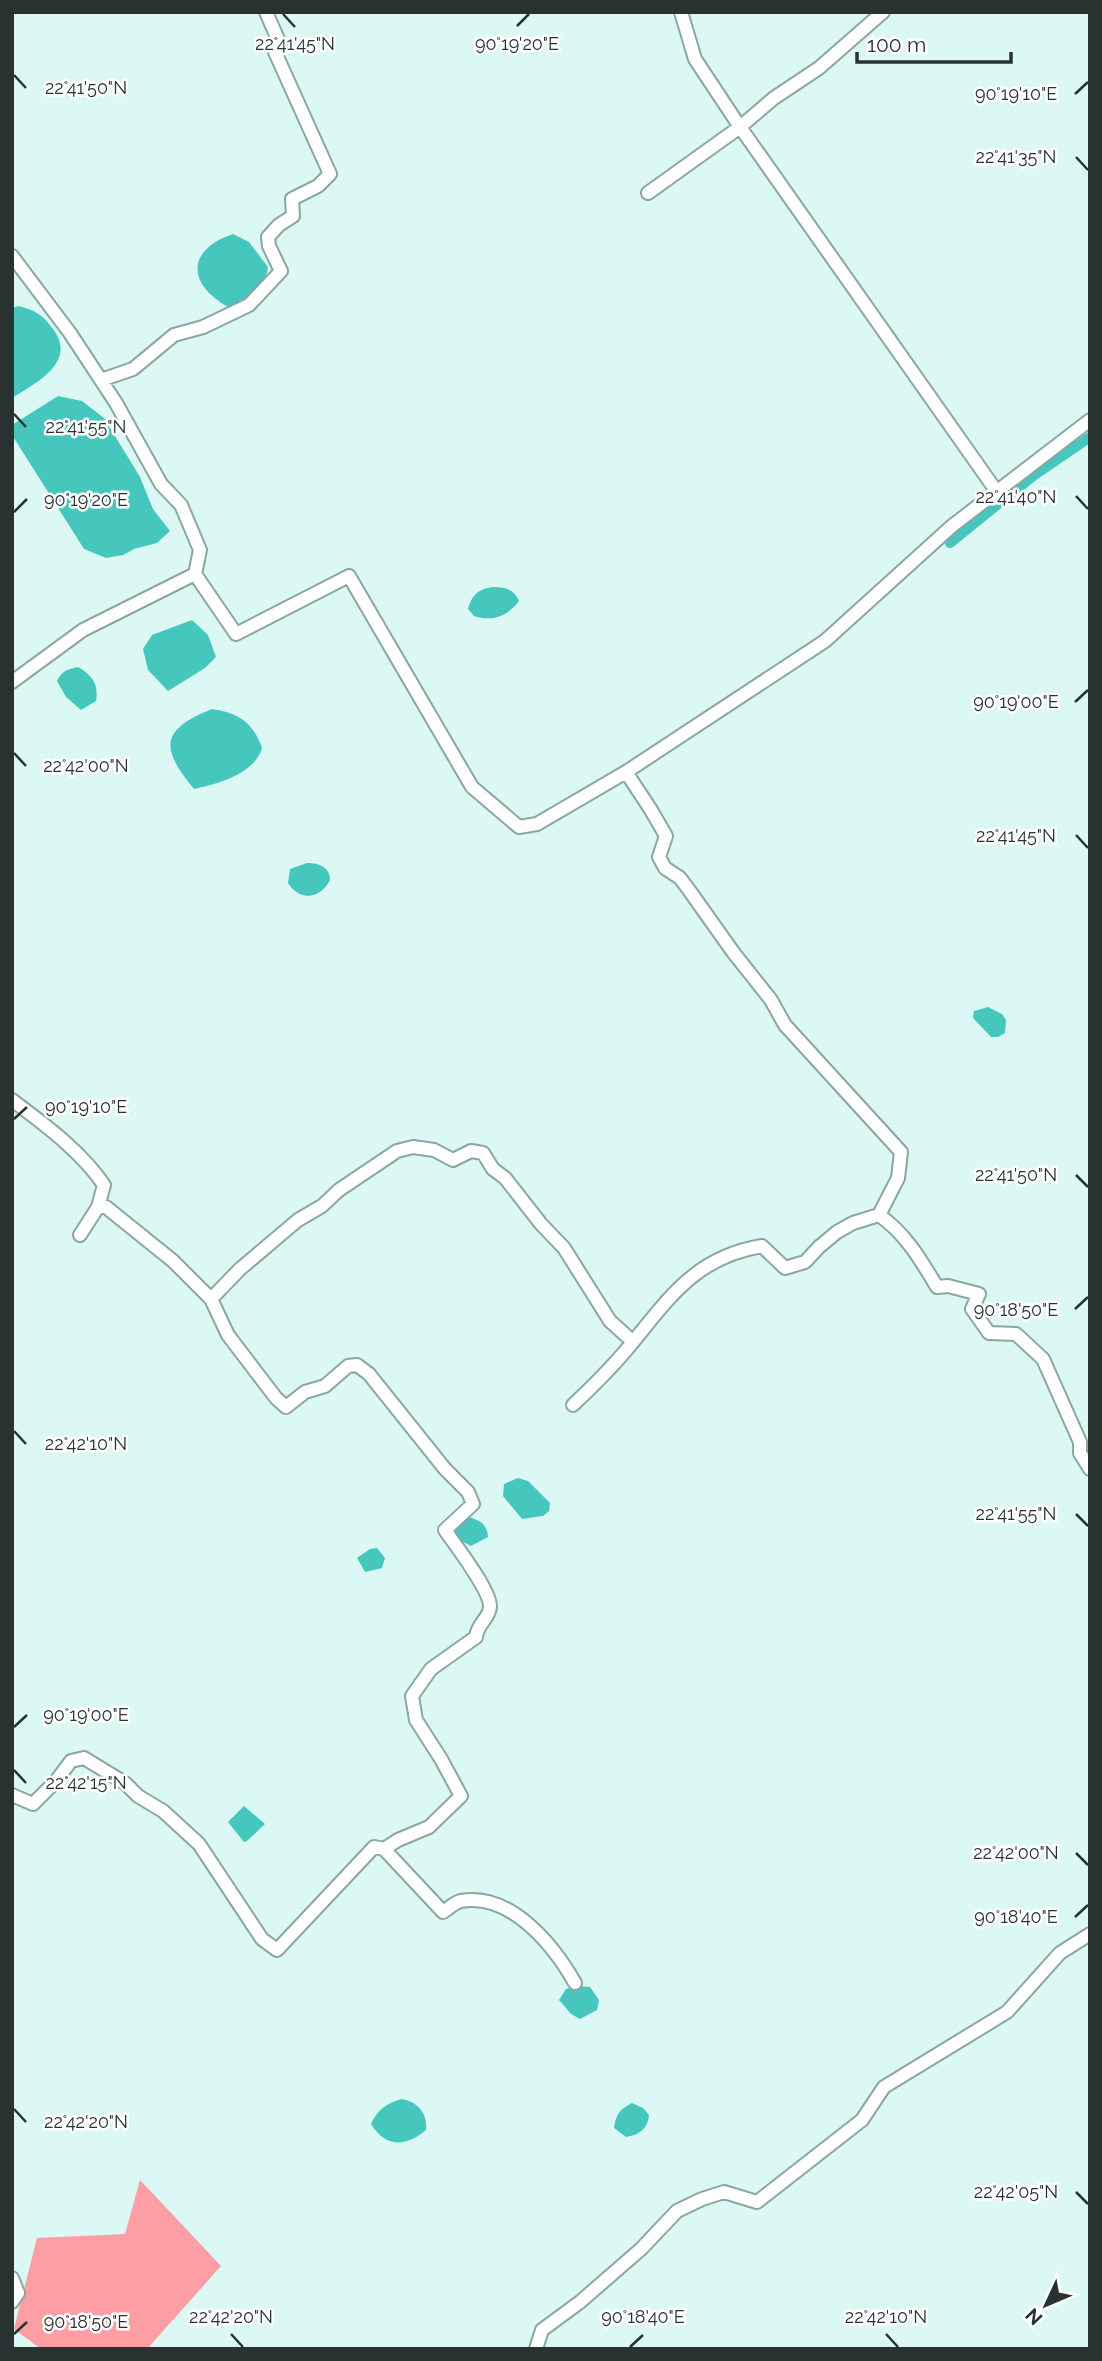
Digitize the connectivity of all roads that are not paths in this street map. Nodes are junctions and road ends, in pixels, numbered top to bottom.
1 (267, 12) edge
2 (681, 12) edge
3 (883, 12) edge
4 (740, 127) junction
5 (648, 193) dead end
6 (12, 256) edge
7 (101, 380) junction
8 (1090, 420) edge
9 (997, 492) junction
10 (195, 574) junction
11 (12, 682) edge
12 (626, 772) junction
13 (12, 1100) edge
14 (97, 1207) junction
15 (879, 1215) junction
16 (80, 1235) dead end
17 (212, 1299) junction
18 (632, 1341) junction
19 (573, 1405) dead end
20 (1090, 1469) edge
21 (12, 1795) edge
22 (384, 1849) junction
23 (1090, 1934) edge
24 (575, 1983) dead end
25 (12, 2278) edge
26 (12, 2302) edge
27 (536, 2349) edge

1 - 7 street
2 - 4 street
3 - 4 street
4 - 5 street
4 - 9 street
6 - 7 street
7 - 10 street
8 - 9 street
9 - 12 street
10 - 11 street
10 - 12 street
12 - 15 street
13 - 14 street
14 - 16 street
14 - 17 street
15 - 18 street
15 - 20 street
17 - 18 street
17 - 22 street
18 - 19 street
21 - 22 street
22 - 24 street
23 - 27 street
25 - 26 street

